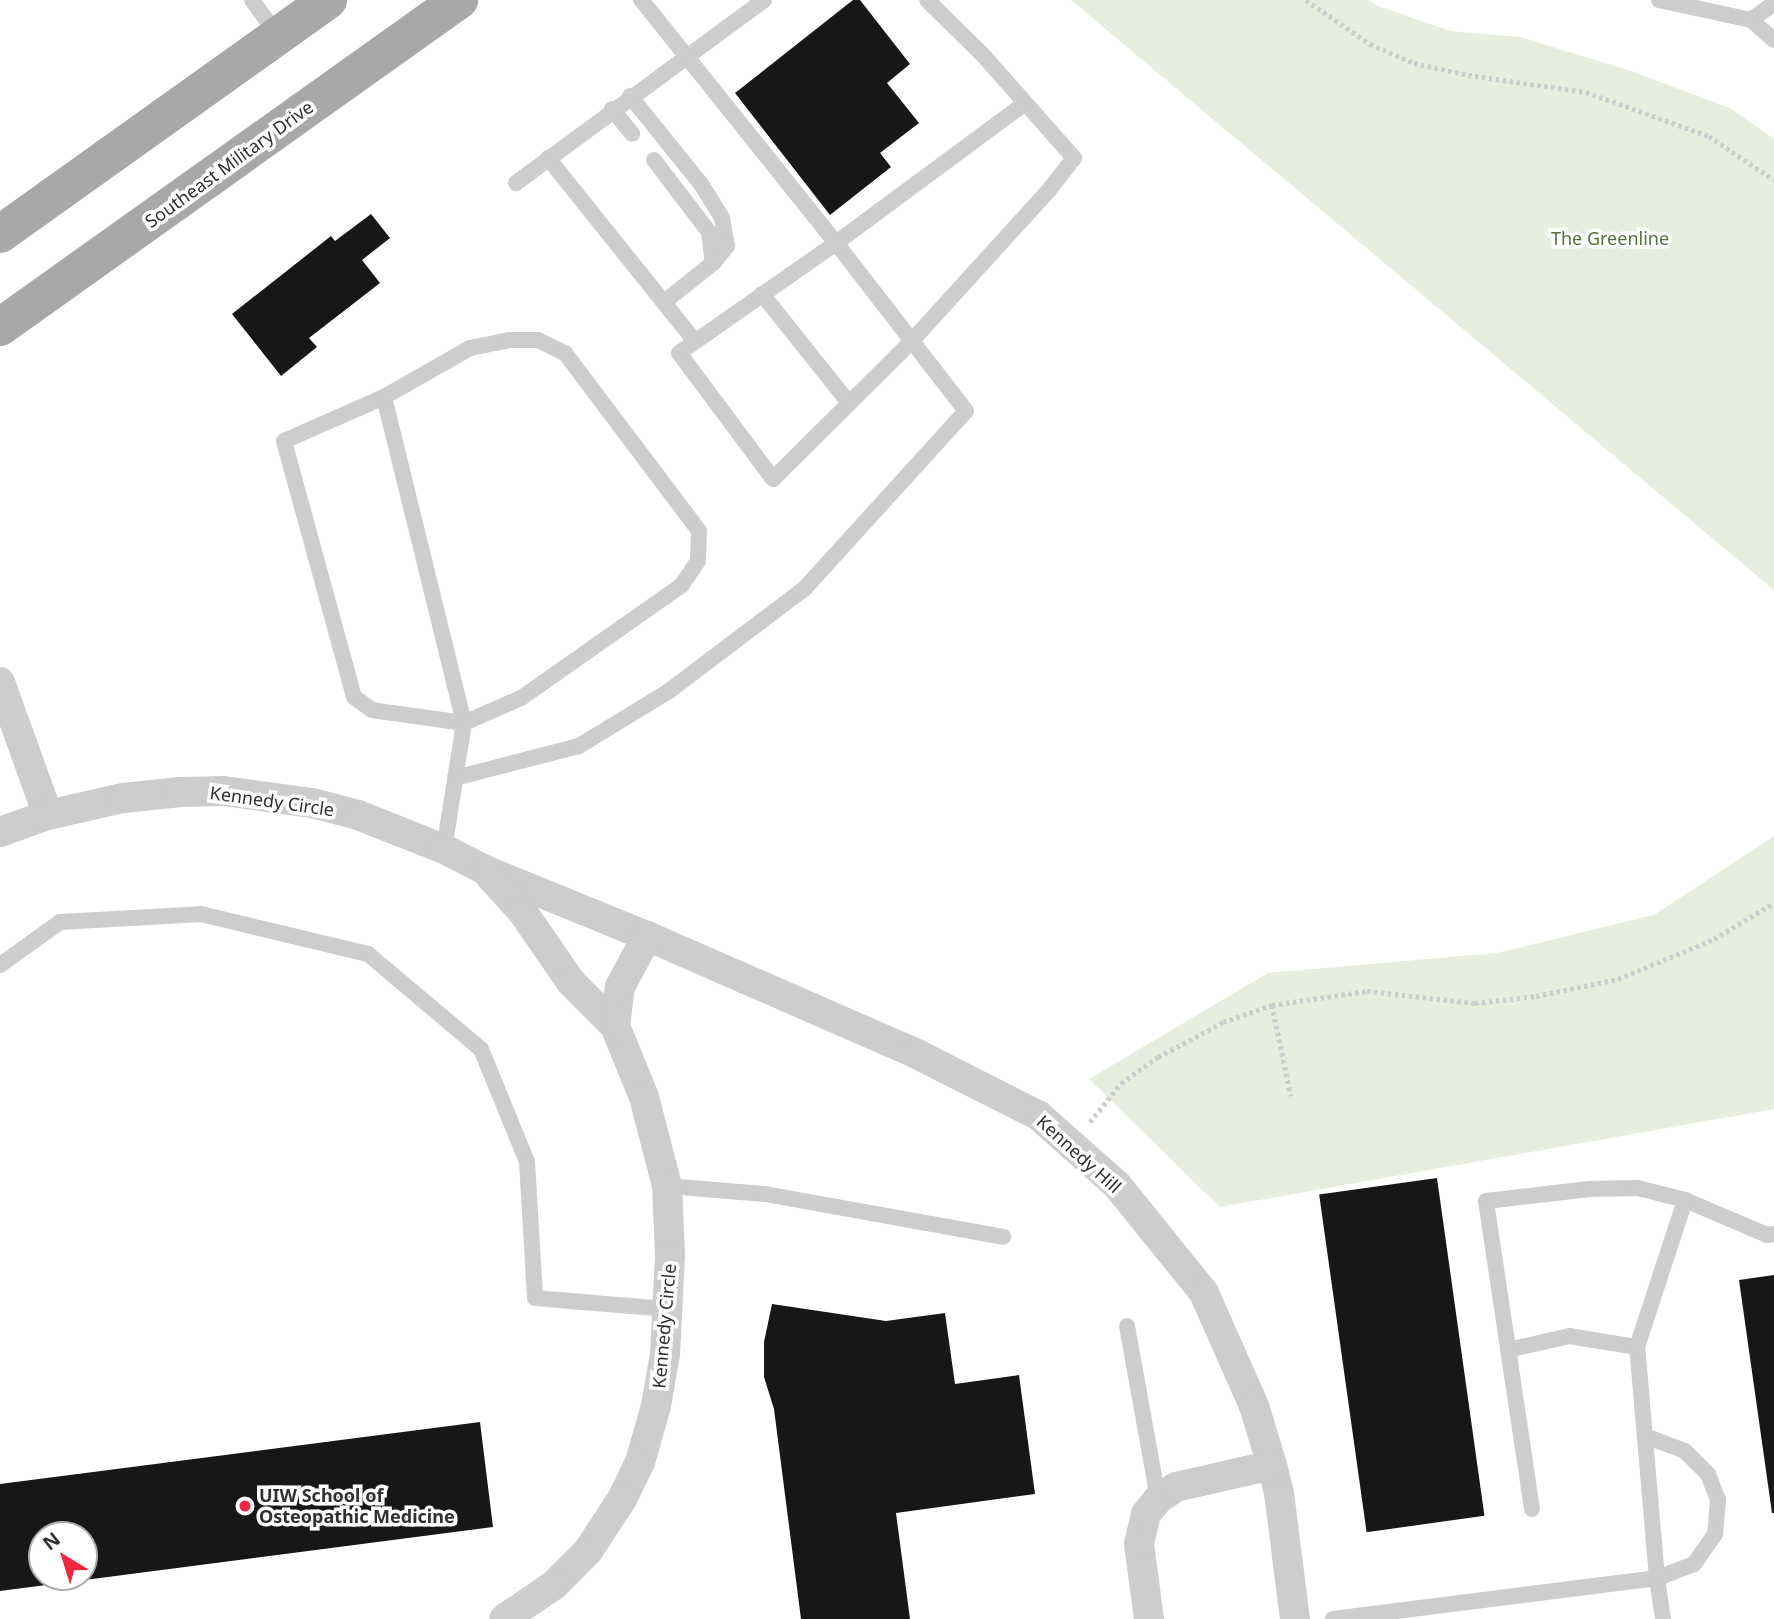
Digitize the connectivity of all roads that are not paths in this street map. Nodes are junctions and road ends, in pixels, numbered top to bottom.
1 (252, 0) edge
2 (328, 0) edge
3 (458, 0) edge
4 (641, 0) edge
5 (764, 0) edge
6 (927, 0) edge
7 (1659, 0) edge
8 (1774, 3) edge
9 (1751, 20) junction
10 (278, 36) junction
11 (1774, 40) edge
12 (685, 55) junction
13 (630, 96) junction
14 (1025, 103) junction
15 (612, 109) junction
16 (632, 134) dead end
17 (548, 158) junction
18 (654, 160) dead end
19 (516, 183) dead end
20 (0, 234) edge
21 (836, 243) junction
22 (713, 263) junction
23 (762, 294) junction
24 (664, 302) junction
25 (0, 327) edge
26 (694, 340) junction
27 (911, 342) junction
28 (384, 397) junction
29 (849, 403) junction
30 (0, 682) edge
31 (464, 723) junction
32 (455, 778) junction
33 (48, 815) junction
34 (0, 832) edge
35 (444, 849) junction
36 (485, 870) junction
37 (647, 936) junction
38 (0, 965) edge
39 (615, 1026) junction
40 (667, 1186) junction
41 (1685, 1200) junction
42 (1774, 1234) edge
43 (1003, 1237) dead end
44 (667, 1309) junction
45 (1127, 1326) dead end
46 (1637, 1348) junction
47 (1508, 1350) junction
48 (1645, 1436) junction
49 (1272, 1465) junction
50 (1158, 1499) junction
51 (1532, 1509) dead end
52 (1657, 1578) junction
53 (504, 1619) edge
54 (1149, 1619) edge
55 (1295, 1619) edge
56 (1333, 1619) edge
57 (1663, 1619) edge

1 - 10 lane
2 - 10 main road
3 - 25 main road, Southeast Military Drive
4 - 12 lane
5 - 12 lane
6 - 14 lane
7 - 9 lane
8 - 9 lane
9 - 11 lane
10 - 20 main road
12 - 13 lane
12 - 21 lane
13 - 15 lane
13 - 22 lane
14 - 21 lane
14 - 27 lane
15 - 16 lane
15 - 17 lane
17 - 19 lane
17 - 24 lane
18 - 22 lane
21 - 23 lane
21 - 27 lane
22 - 24 lane
23 - 26 lane
23 - 29 lane
24 - 26 lane
26 - 29 lane
27 - 29 lane
27 - 32 lane
28 - 31 lane
28 - 31 lane
28 - 31 lane
30 - 33 street
31 - 32 lane
32 - 35 lane
33 - 34 street, Kennedy Circle
33 - 35 street, Kennedy Circle
35 - 36 street, Kennedy Circle
36 - 37 street, Kennedy Circle
36 - 39 street, Kennedy Circle
37 - 39 street, Kennedy Circle
37 - 49 street, Kennedy Hill
38 - 44 lane
39 - 40 street, Kennedy Circle
40 - 43 lane
40 - 44 street, Kennedy Circle
41 - 42 lane
41 - 46 lane
41 - 47 lane
44 - 53 street, Kennedy Circle
45 - 50 lane
46 - 47 lane
46 - 48 lane
47 - 51 lane
48 - 52 lane
48 - 52 lane
49 - 50 street
49 - 55 street, Kennedy Hill
50 - 54 street
52 - 56 lane
52 - 57 lane

